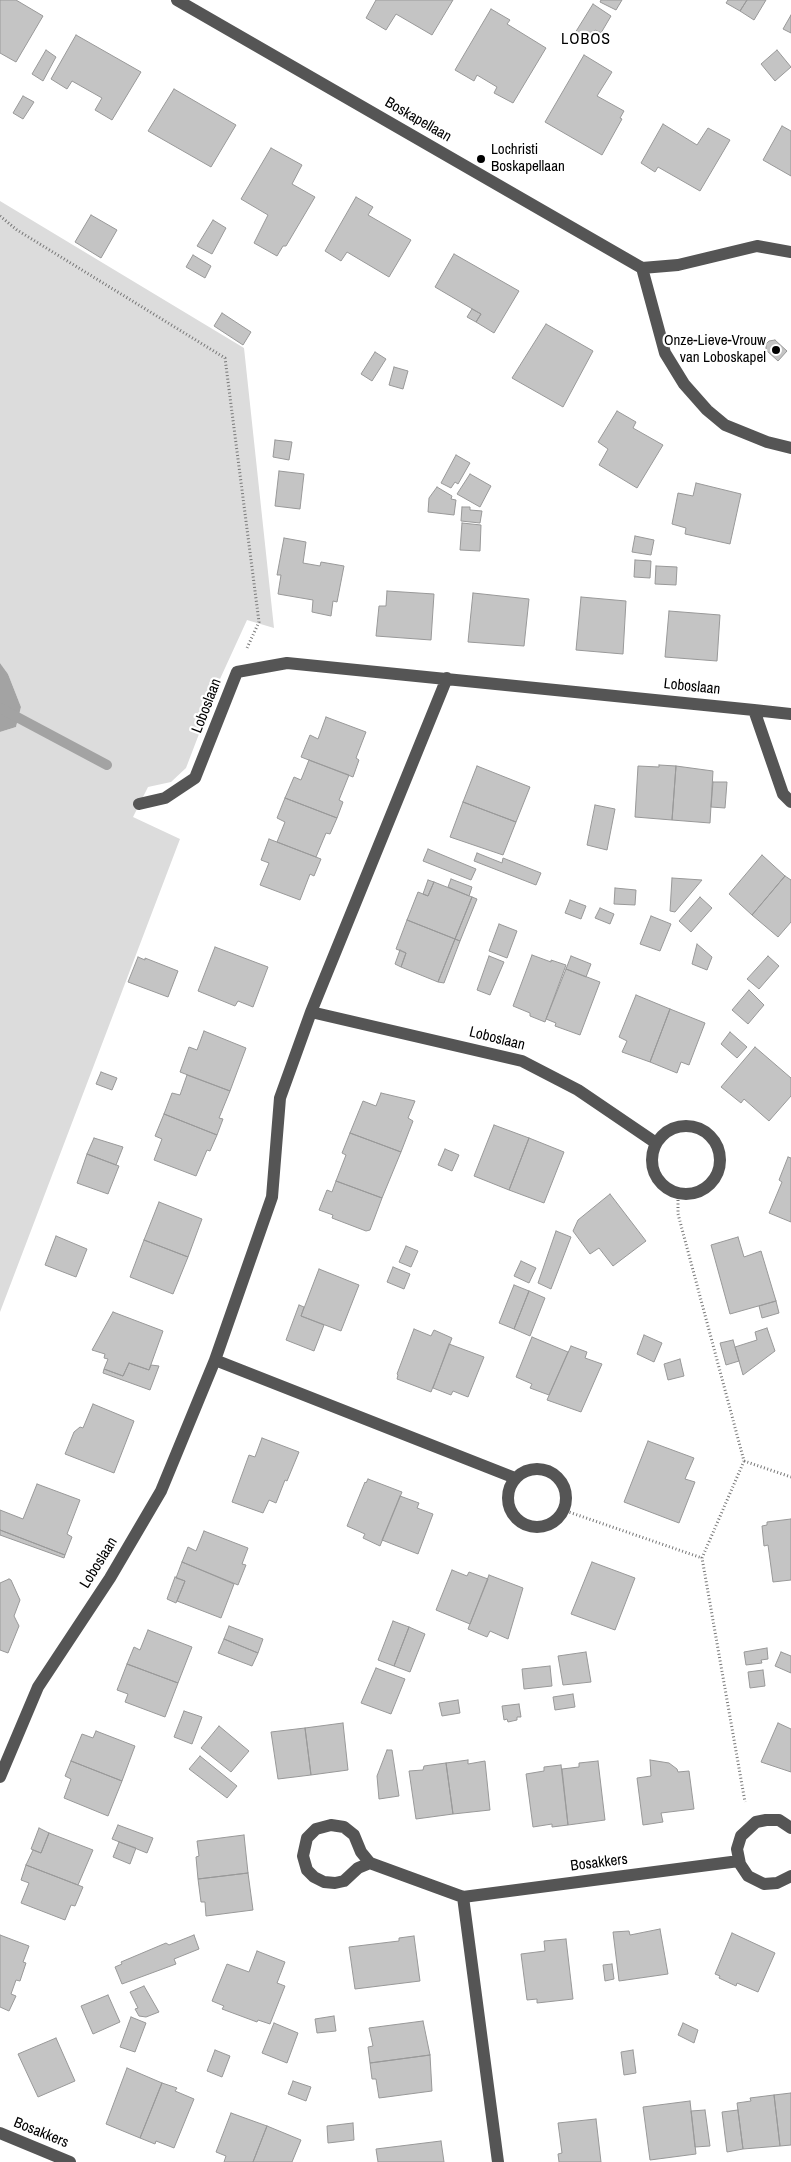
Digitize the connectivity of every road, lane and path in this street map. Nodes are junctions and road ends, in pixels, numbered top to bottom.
1 (177, 0) edge
2 (0, 216) edge
3 (791, 252) edge
4 (642, 268) junction
5 (791, 448) edge
6 (237, 672) junction
7 (447, 678) junction
8 (754, 710) junction
9 (791, 714) edge
10 (791, 802) edge
11 (139, 804) dead end
12 (312, 1012) junction
13 (656, 1143) junction
14 (678, 1193) junction
15 (215, 1360) junction
16 (744, 1461) junction
17 (791, 1476) edge
18 (515, 1478) junction
19 (563, 1510) junction
20 (702, 1558) junction
21 (0, 1777) edge
22 (748, 1828) junction
23 (791, 1828) edge
24 (739, 1861) junction
25 (370, 1864) junction
26 (791, 1876) edge
27 (463, 1897) junction
28 (0, 2133) edge
29 (70, 2162) edge
30 (498, 2162) edge

1 - 4 street, Boskapellaan
2 - 6 path
3 - 4 street
4 - 5 street
6 - 7 street, Loboslaan
6 - 11 street, Loboslaan
7 - 8 street, Loboslaan
7 - 12 street, Loboslaan
8 - 9 street, Loboslaan
8 - 10 street
12 - 13 street, Loboslaan
12 - 15 street, Loboslaan
13 - 14 street
13 - 14 street
14 - 16 path
15 - 18 street
15 - 21 street, Loboslaan
16 - 17 path
16 - 20 path
18 - 19 street
18 - 19 street
19 - 20 path
20 - 22 path
22 - 23 street
22 - 24 street
24 - 26 street
24 - 27 street, Bosakkers
25 - 25 street
25 - 27 street, Bosakkers
27 - 30 street
28 - 29 street, Bosakkers

